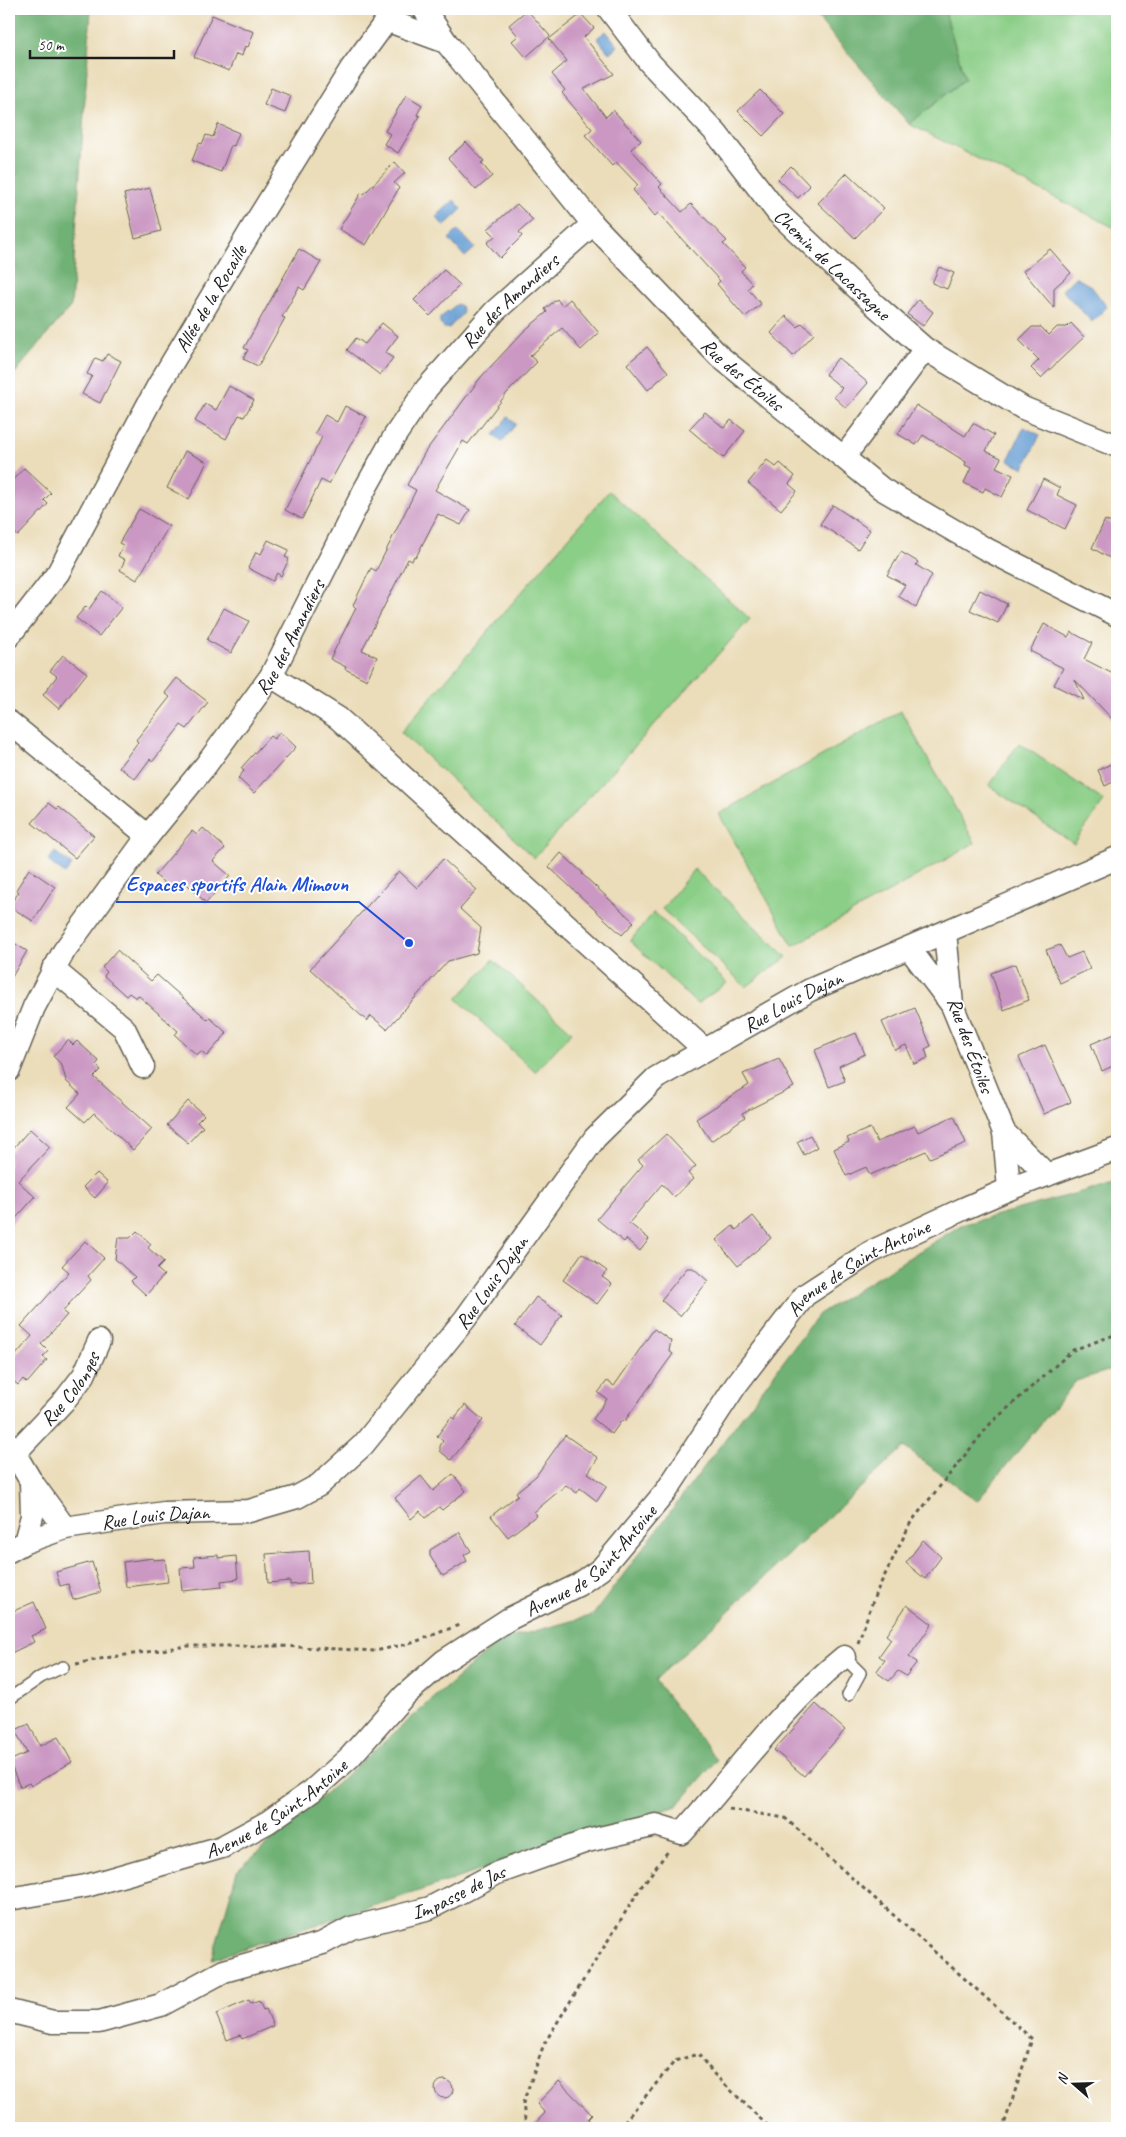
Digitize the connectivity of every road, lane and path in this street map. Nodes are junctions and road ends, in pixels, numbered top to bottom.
1 (424, 9) edge
2 (609, 9) edge
3 (390, 14) edge
4 (446, 42) junction
5 (593, 224) junction
6 (926, 349) junction
7 (1117, 446) edge
8 (844, 457) junction
9 (1117, 615) edge
10 (9, 636) edge
11 (272, 676) junction
12 (9, 722) edge
13 (148, 836) junction
14 (1117, 858) edge
15 (945, 932) junction
16 (909, 948) junction
17 (54, 969) junction
18 (952, 1004) junction
19 (704, 1049) junction
20 (143, 1067) dead end
21 (9, 1070) edge
22 (1004, 1132) junction
23 (1117, 1149) edge
24 (1047, 1175) junction
25 (1009, 1189) junction
26 (1117, 1334) edge
27 (99, 1341) dead end
28 (12, 1448) edge
29 (31, 1481) junction
30 (65, 1528) junction
31 (17, 1546) edge
32 (467, 1622) dead end
33 (844, 1656) junction
34 (63, 1667) joint
35 (848, 1695) dead end
36 (9, 1699) edge
37 (707, 1805) junction
38 (682, 1833) junction
39 (9, 1898) edge
40 (9, 2011) edge
41 (526, 2128) edge
42 (619, 2128) edge
43 (770, 2128) edge
44 (1003, 2128) edge

1 - 4 street, Rue des Étoiles
2 - 6 street, Chemin de Lacassagne
3 - 4 street, Allée de la Rocaille
3 - 10 street, Allée de la Rocaille
4 - 5 street, Rue des Étoiles
5 - 8 street, Rue des Étoiles
5 - 11 street, Rue des Amandiers
6 - 7 street, Chemin de Lacassagne
6 - 8 street
8 - 9 street, Rue des Étoiles
11 - 13 street, Rue des Amandiers
11 - 19 street
12 - 13 street
13 - 17 street, Rue des Amandiers
14 - 15 street
15 - 16 street, Rue Louis Dajan
15 - 18 street, Rue des Étoiles
16 - 18 street
16 - 19 street, Rue Louis Dajan
17 - 20 street
17 - 21 street, Rue des Amandiers
18 - 22 street, Rue des Étoiles
19 - 30 street, Rue Louis Dajan
22 - 24 street, Rue des Étoiles
22 - 25 street
23 - 24 street, Avenue de Saint-Antoine
24 - 25 street, Avenue de Saint-Antoine
25 - 39 street, Avenue de Saint-Antoine
26 - 33 path
27 - 28 street, Rue Colonges
28 - 29 street
29 - 30 street
29 - 31 street
30 - 31 street, Rue Louis Dajan
32 - 34 path
33 - 35 lane
33 - 37 street
34 - 36 lane
37 - 38 street
37 - 44 path
38 - 40 street, Impasse de Jas
38 - 41 path
42 - 43 path

